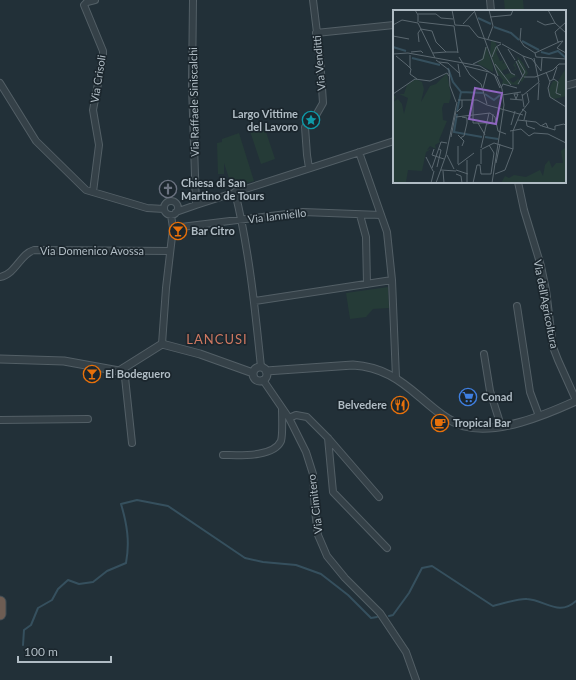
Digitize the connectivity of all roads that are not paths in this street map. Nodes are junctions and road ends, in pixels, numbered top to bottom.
1 (95, 0) edge
2 (193, 0) edge
3 (313, 0) edge
4 (490, 0) edge
5 (491, 10) edge
6 (393, 25) edge
7 (316, 33) junction
8 (0, 83) edge
9 (576, 83) edge
10 (566, 86) edge
11 (393, 141) edge
12 (359, 152) junction
13 (309, 168) junction
14 (518, 183) edge
15 (93, 192) junction
16 (236, 192) junction
17 (177, 204) junction
18 (196, 204) junction
19 (164, 209) junction
20 (174, 214) junction
21 (360, 215) junction
22 (381, 216) junction
23 (242, 220) junction
24 (173, 228) junction
25 (170, 251) junction
26 (0, 277) edge
27 (392, 280) junction
28 (367, 284) junction
29 (255, 301) junction
30 (517, 306) dead end
31 (162, 344) junction
32 (484, 354) dead end
33 (0, 359) edge
34 (124, 368) junction
35 (263, 369) junction
36 (253, 373) junction
37 (396, 378) junction
38 (263, 380) junction
39 (576, 401) edge
40 (282, 409) junction
41 (539, 416) junction
42 (88, 418) dead end
43 (289, 418) junction
44 (0, 420) edge
45 (501, 426) junction
46 (328, 438) junction
47 (132, 443) dead end
48 (223, 455) dead end
49 (379, 497) dead end
50 (387, 548) dead end
51 (0, 602) edge
52 (0, 614) edge
53 (416, 680) edge

1 - 15 street, Via Crisoli
2 - 18 street, Via Raffaele Siniscalchi
3 - 7 street, Via Venditti
4 - 5 street
6 - 7 street
7 - 13 street, Via Venditti
8 - 15 street
9 - 10 street
11 - 12 street
12 - 13 street
12 - 22 street
13 - 16 street
14 - 39 street, Via dell'Agricoltura
15 - 19 street
16 - 18 street
16 - 23 street
17 - 18 street
17 - 19 street
17 - 20 street
18 - 20 street
19 - 20 street
20 - 24 street
21 - 22 street, Via Ianniello
21 - 23 street, Via Ianniello
21 - 28 street
22 - 27 street
23 - 24 street, Via Ianniello
23 - 29 street
24 - 25 street
25 - 26 street, Via Domenico Avossa
25 - 31 street
27 - 28 street
27 - 37 street
28 - 29 street
29 - 35 street
30 - 41 street
31 - 34 street
31 - 36 street
32 - 45 street
33 - 34 street
34 - 47 street
35 - 36 street
35 - 37 street
35 - 38 street
36 - 38 street
37 - 45 street
38 - 40 street, Via Cimitero
39 - 41 street
40 - 43 street, Via Cimitero
40 - 48 street
41 - 45 street
42 - 44 street
43 - 46 street
43 - 53 street, Via Cimitero
46 - 49 street
46 - 50 street
51 - 52 highway

